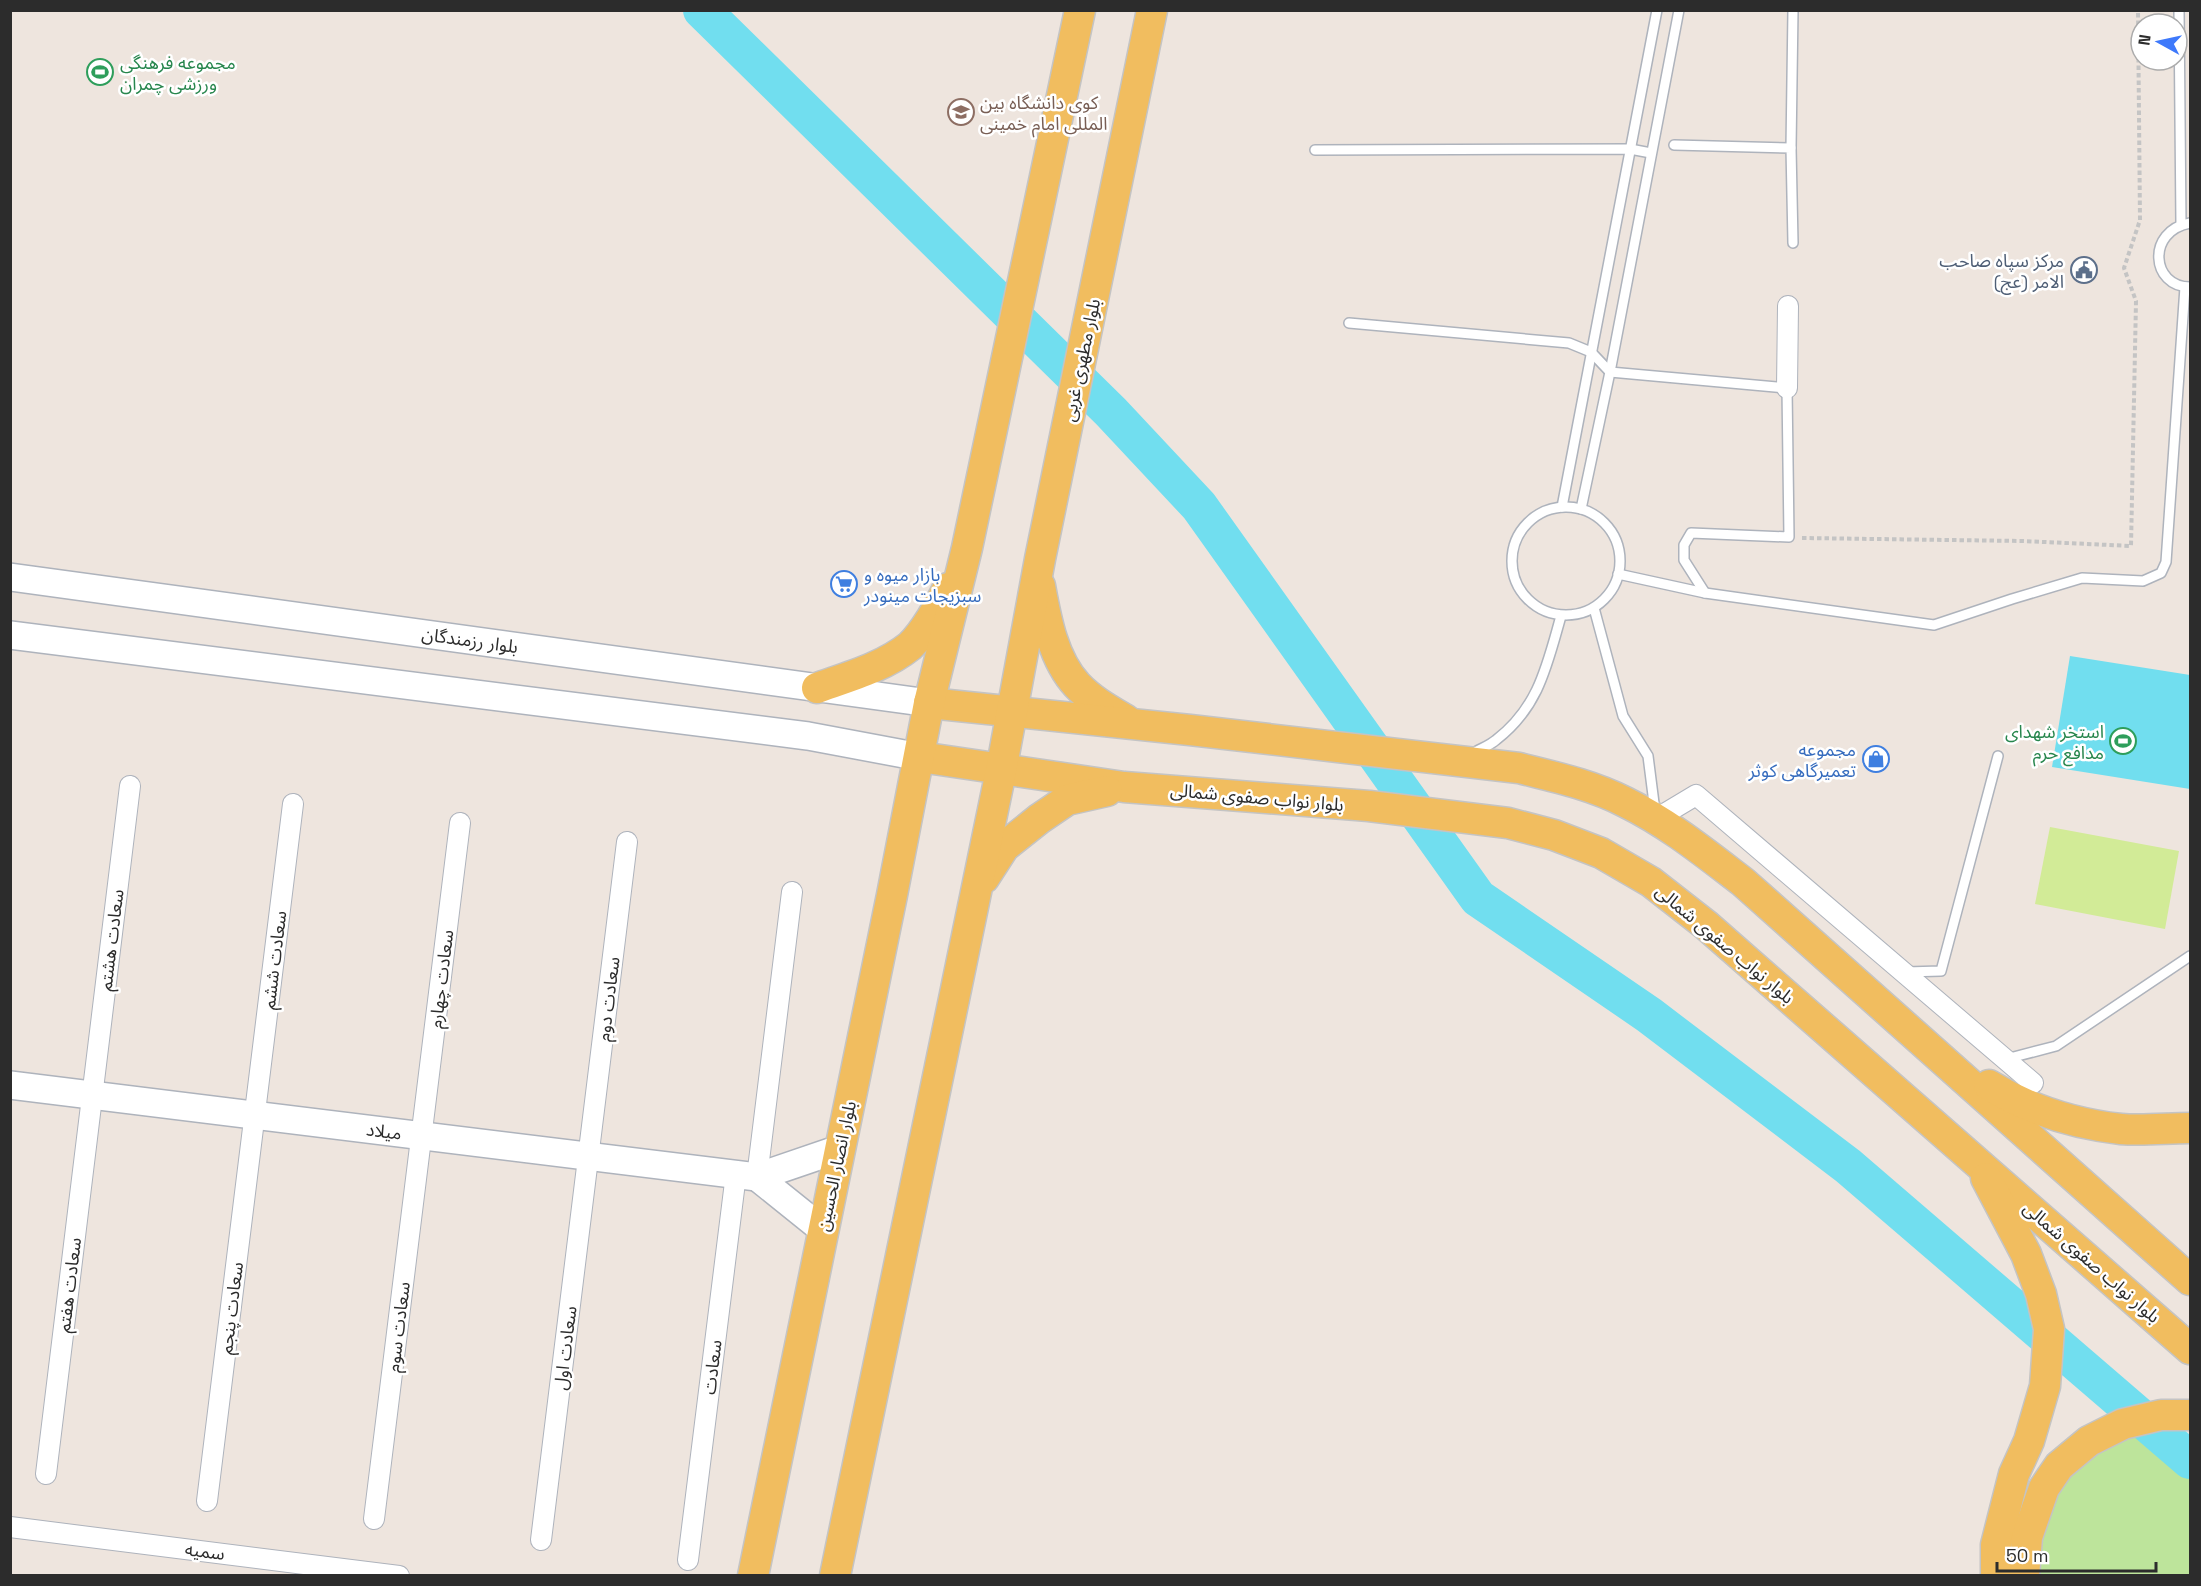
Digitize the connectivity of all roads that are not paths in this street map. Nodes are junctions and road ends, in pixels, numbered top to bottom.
1 (1080, 10) edge
2 (1152, 10) edge
3 (1657, 10) edge
4 (1679, 10) edge
5 (1792, 10) edge
6 (2179, 10) edge
7 (1674, 145) dead end
8 (1791, 148) junction
9 (1314, 150) dead end
10 (1630, 150) junction
11 (1651, 153) junction
12 (2186, 224) edge
13 (1793, 243) dead end
14 (2188, 287) edge
15 (1788, 306) dead end
16 (1349, 323) dead end
17 (1592, 351) junction
18 (1610, 372) junction
19 (1786, 388) junction
20 (1562, 507) junction
21 (1581, 509) junction
22 (967, 548) junction
23 (1038, 574) junction
24 (1618, 574) junction
25 (10, 577) edge
26 (1704, 593) junction
27 (1594, 608) junction
28 (1561, 616) junction
29 (10, 635) edge
30 (818, 688) junction
31 (929, 703) junction
32 (1012, 711) junction
33 (1134, 725) junction
34 (1998, 756) dead end
35 (920, 757) junction
36 (1460, 760) junction
37 (1002, 771) junction
38 (130, 786) dead end
39 (1124, 787) junction
40 (293, 804) dead end
41 (1656, 819) junction
42 (460, 823) dead end
43 (627, 842) dead end
44 (792, 892) dead end
45 (970, 914) junction
46 (2190, 956) edge
47 (1903, 972) junction
48 (1931, 1048) junction
49 (2006, 1059) junction
50 (2033, 1083) dead end
51 (10, 1085) edge
52 (92, 1095) junction
53 (255, 1115) junction
54 (2190, 1128) edge
55 (422, 1136) junction
56 (839, 1149) junction
57 (588, 1156) junction
58 (1978, 1162) junction
59 (746, 1176) junction
60 (823, 1230) junction
61 (2190, 1280) edge
62 (2190, 1349) edge
63 (2190, 1415) edge
64 (46, 1474) dead end
65 (207, 1501) dead end
66 (374, 1519) dead end
67 (10, 1527) edge
68 (541, 1540) dead end
69 (688, 1560) dead end
70 (399, 1575) edge
71 (753, 1575) edge
72 (835, 1575) edge
73 (1996, 1575) edge
74 (2024, 1575) edge

1 - 22 main road
2 - 23 main road, بلوار مطهری غربی
3 - 10 lane
4 - 11 lane
5 - 8 lane
6 - 12 lane
7 - 8 lane
8 - 13 lane
9 - 10 lane
10 - 11 lane
10 - 17 lane
11 - 18 lane
12 - 14 lane
14 - 26 lane
15 - 19 street
16 - 17 lane
17 - 18 lane
17 - 20 lane
18 - 19 lane
18 - 21 lane
19 - 26 lane
20 - 21 lane
20 - 28 lane
21 - 24 lane
22 - 30 main road
22 - 31 main road
23 - 32 main road, بلوار مطهری غربی
23 - 33 main road
24 - 26 lane
24 - 27 lane
25 - 30 main road, بلوار رزمندگان
27 - 28 lane
27 - 41 lane
28 - 36 lane
29 - 35 main road
30 - 31 main road, بلوار رزمندگان
31 - 32 main road
31 - 35 main road, بلوار انصار الحسین
32 - 33 main road
32 - 37 main road, بلوار مطهری غربی
33 - 36 main road
34 - 47 lane
35 - 37 main road, بلوار نواب صفوی شمالی
35 - 56 main road, بلوار انصار الحسین
36 - 41 main road
37 - 39 main road, بلوار نواب صفوی شمالی
37 - 45 main road
38 - 52 street, سعادت هشتم
39 - 45 main road
39 - 58 main road, بلوار نواب صفوی شمالی
40 - 53 street, سعادت ششم
41 - 47 street
41 - 48 main road
42 - 55 street, سعادت چهارم
43 - 57 street, سعادت دوم
44 - 59 street, سعادت
45 - 72 main road
46 - 49 lane
47 - 49 street
48 - 54 main road
48 - 61 main road
49 - 50 street
51 - 52 main road, میلاد
52 - 53 main road, میلاد
52 - 64 street, سعادت هفتم
53 - 55 main road, میلاد
53 - 65 street, سعادت پنجم
55 - 57 main road, میلاد
55 - 66 street, سعادت سوم
56 - 59 main road
56 - 60 main road, بلوار انصار الحسین
57 - 59 main road, میلاد
57 - 68 street, سعادت اول
58 - 62 main road, بلوار نواب صفوی شمالی
58 - 73 main road
59 - 60 main road
59 - 69 street, سعادت
60 - 71 main road, بلوار انصار الحسین
63 - 74 main road
67 - 70 street, سمیه

